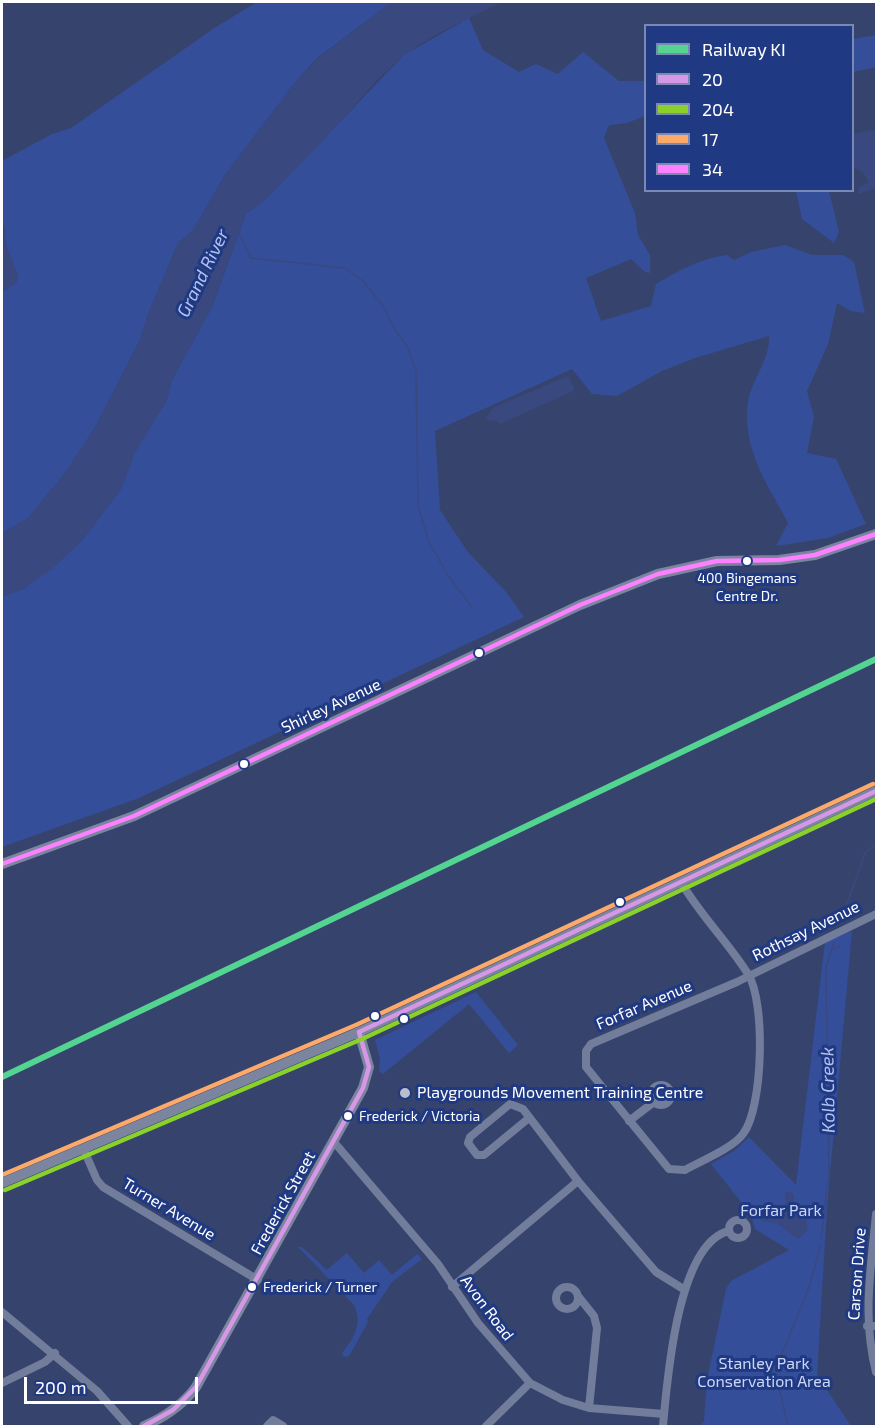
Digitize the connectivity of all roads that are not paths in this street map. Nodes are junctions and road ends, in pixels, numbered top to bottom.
1 (876, 534) edge
2 (876, 790) edge
3 (2, 864) edge
4 (681, 882) junction
5 (876, 914) edge
6 (749, 976) junction
7 (359, 1032) junction
8 (654, 1102) dead end
9 (529, 1118) junction
10 (629, 1121) junction
11 (334, 1142) junction
12 (83, 1148) junction
13 (578, 1181) junction
14 (2, 1183) edge
15 (876, 1214) edge
16 (876, 1228) edge
17 (729, 1231) dead end
18 (258, 1280) junction
19 (452, 1287) junction
20 (685, 1290) junction
21 (578, 1296) dead end
22 (2, 1312) edge
23 (872, 1326) edge
24 (55, 1353) junction
25 (876, 1372) edge
26 (2, 1383) edge
27 (530, 1383) junction
28 (590, 1408) junction
29 (664, 1414) junction
30 (128, 1426) edge
31 (144, 1426) edge
32 (267, 1426) edge
33 (283, 1426) edge
34 (486, 1426) edge
35 (663, 1426) edge

1 - 3 main road, Shirley Avenue
2 - 4 main road
4 - 6 street, Forfar Avenue
4 - 7 main road
5 - 6 street, Rothsay Avenue
6 - 10 street, Forfar Avenue
6 - 10 street, Forfar Avenue
7 - 11 main road, Frederick Street
7 - 12 main road
8 - 10 street
9 - 9 street
9 - 13 street
11 - 18 main road, Frederick Street
11 - 19 street, Avon Road
12 - 14 main road
12 - 18 street, Turner Avenue
13 - 19 street
13 - 20 street
15 - 16 street, Carson Drive
16 - 23 street, Carson Drive
17 - 20 street
18 - 31 main road, Frederick Street
19 - 27 street, Avon Road
20 - 29 street
21 - 28 street
22 - 24 street
23 - 25 street, Carson Drive
24 - 26 street
24 - 30 street
27 - 28 street, Avon Road
27 - 34 street
28 - 29 street, Avon Road
29 - 35 street
32 - 33 street

